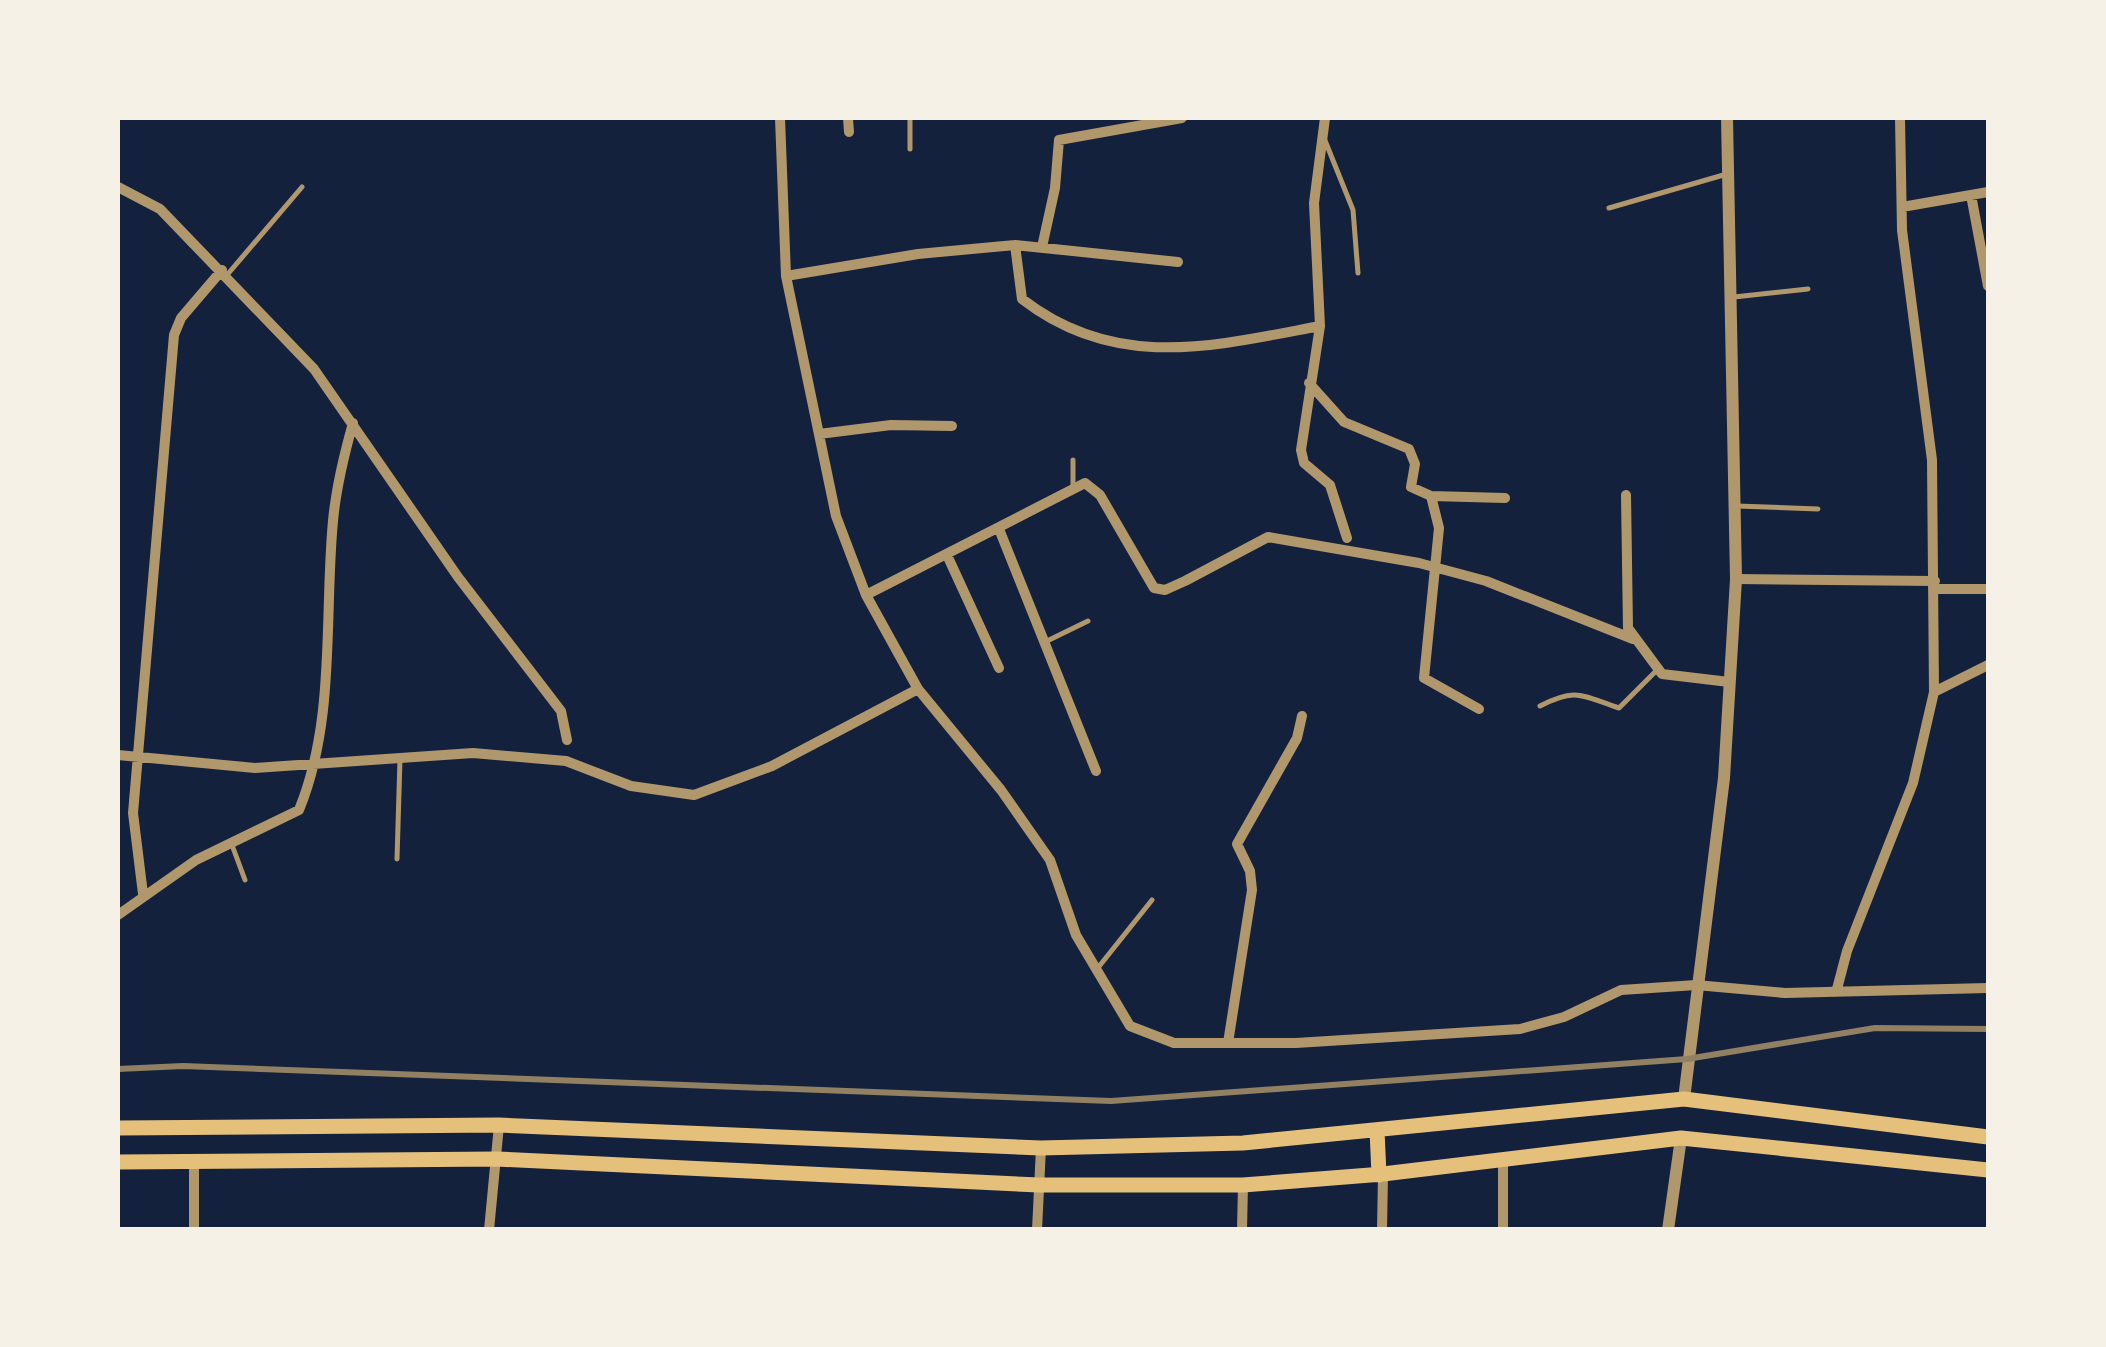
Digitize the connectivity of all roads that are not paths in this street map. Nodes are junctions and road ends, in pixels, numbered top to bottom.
1 (780, 118) edge
2 (848, 118) edge
3 (910, 118) edge
4 (1182, 118) edge
5 (1326, 118) edge
6 (1728, 118) edge
7 (1900, 118) edge
8 (849, 132) dead end
9 (1323, 135) junction
10 (910, 149) dead end
11 (1730, 174) junction
12 (118, 186) edge
13 (302, 187) dead end
14 (1988, 192) edge
15 (1971, 196) junction
16 (1902, 207) junction
17 (1609, 208) dead end
18 (1015, 245) junction
19 (1042, 247) junction
20 (1178, 262) dead end
21 (1358, 272) dead end
22 (224, 273) junction
23 (786, 276) junction
24 (1988, 286) edge
25 (1808, 289) dead end
26 (1731, 298) junction
27 (1320, 326) junction
28 (1309, 383) junction
29 (352, 423) junction
30 (952, 426) dead end
31 (819, 434) junction
32 (1073, 460) dead end
33 (1073, 489) junction
34 (1626, 495) dead end
35 (1431, 496) junction
36 (1505, 498) dead end
37 (1734, 506) junction
38 (1818, 510) dead end
39 (999, 530) junction
40 (1347, 538) dead end
41 (947, 555) junction
42 (1436, 568) junction
43 (1736, 579) junction
44 (1935, 585) junction
45 (1988, 589) edge
46 (866, 595) junction
47 (1088, 620) dead end
48 (1632, 638) junction
49 (1047, 640) junction
50 (1988, 665) edge
51 (999, 668) dead end
52 (1656, 670) junction
53 (1730, 682) junction
54 (918, 689) junction
55 (1934, 692) junction
56 (1540, 706) dead end
57 (1479, 709) dead end
58 (1302, 716) dead end
59 (567, 740) dead end
60 (118, 755) edge
61 (136, 757) junction
62 (400, 759) junction
63 (313, 764) junction
64 (1096, 771) dead end
65 (231, 842) junction
66 (397, 859) dead end
67 (245, 880) dead end
68 (144, 894) junction
69 (1152, 900) dead end
70 (118, 914) edge
71 (1096, 972) junction
72 (1696, 985) junction
73 (1988, 988) edge
74 (1836, 989) junction
75 (1228, 1043) junction
76 (1684, 1099) junction
77 (499, 1125) junction
78 (358, 1126) junction
79 (118, 1128) edge
80 (1377, 1130) junction
81 (1988, 1137) edge
82 (1682, 1138) junction
83 (1041, 1148) junction
84 (497, 1159) junction
85 (1502, 1159) junction
86 (358, 1160) junction
87 (118, 1162) edge
88 (194, 1162) junction
89 (1988, 1170) edge
90 (1381, 1174) junction
91 (1039, 1185) junction
92 (1243, 1185) junction
93 (194, 1230) edge
94 (489, 1230) edge
95 (1037, 1230) edge
96 (1242, 1230) edge
97 (1382, 1230) edge
98 (1503, 1230) edge
99 (1668, 1230) edge

1 - 23 street
2 - 8 street
3 - 10 lane
4 - 19 street
5 - 9 street
6 - 11 street
7 - 16 street
9 - 21 lane
9 - 27 street
11 - 17 lane
11 - 26 street
12 - 22 street
13 - 22 lane
14 - 15 street
15 - 16 street
15 - 24 street
16 - 44 street
18 - 19 street
18 - 23 street
18 - 27 street
19 - 20 street
22 - 29 street
22 - 61 street
23 - 31 street
25 - 26 lane
26 - 37 street
27 - 28 street
28 - 35 street
28 - 40 street
29 - 59 street
29 - 63 street
30 - 31 street
31 - 46 street
32 - 33 lane
33 - 39 street
33 - 42 street
34 - 48 street
35 - 36 street
35 - 42 street
37 - 38 lane
37 - 43 street
39 - 41 street
39 - 49 street
41 - 46 street
41 - 51 street
42 - 48 street
42 - 57 street
43 - 44 street
43 - 53 street
44 - 45 street
44 - 55 street
46 - 54 street
47 - 49 lane
48 - 52 street
49 - 64 street
50 - 55 street
52 - 53 street
52 - 56 lane
53 - 72 street
54 - 62 street
54 - 71 street
55 - 74 street
58 - 75 street
60 - 61 street
61 - 63 street
61 - 68 street
62 - 63 street
62 - 66 lane
63 - 65 street
65 - 67 lane
65 - 68 street
68 - 70 street
69 - 71 lane
71 - 75 street
72 - 74 street
72 - 75 street
72 - 76 street
73 - 74 street
76 - 80 main road
76 - 81 main road
77 - 78 main road
77 - 83 main road
77 - 84 street
78 - 79 main road
78 - 86 main road
80 - 83 main road
80 - 90 main road
82 - 85 main road
82 - 89 main road
82 - 99 street
83 - 91 street
84 - 86 main road
84 - 91 main road
84 - 94 street
85 - 90 main road
85 - 98 street
86 - 88 main road
87 - 88 main road
88 - 93 street
90 - 92 main road
90 - 97 street
91 - 92 main road
91 - 95 street
92 - 96 street

